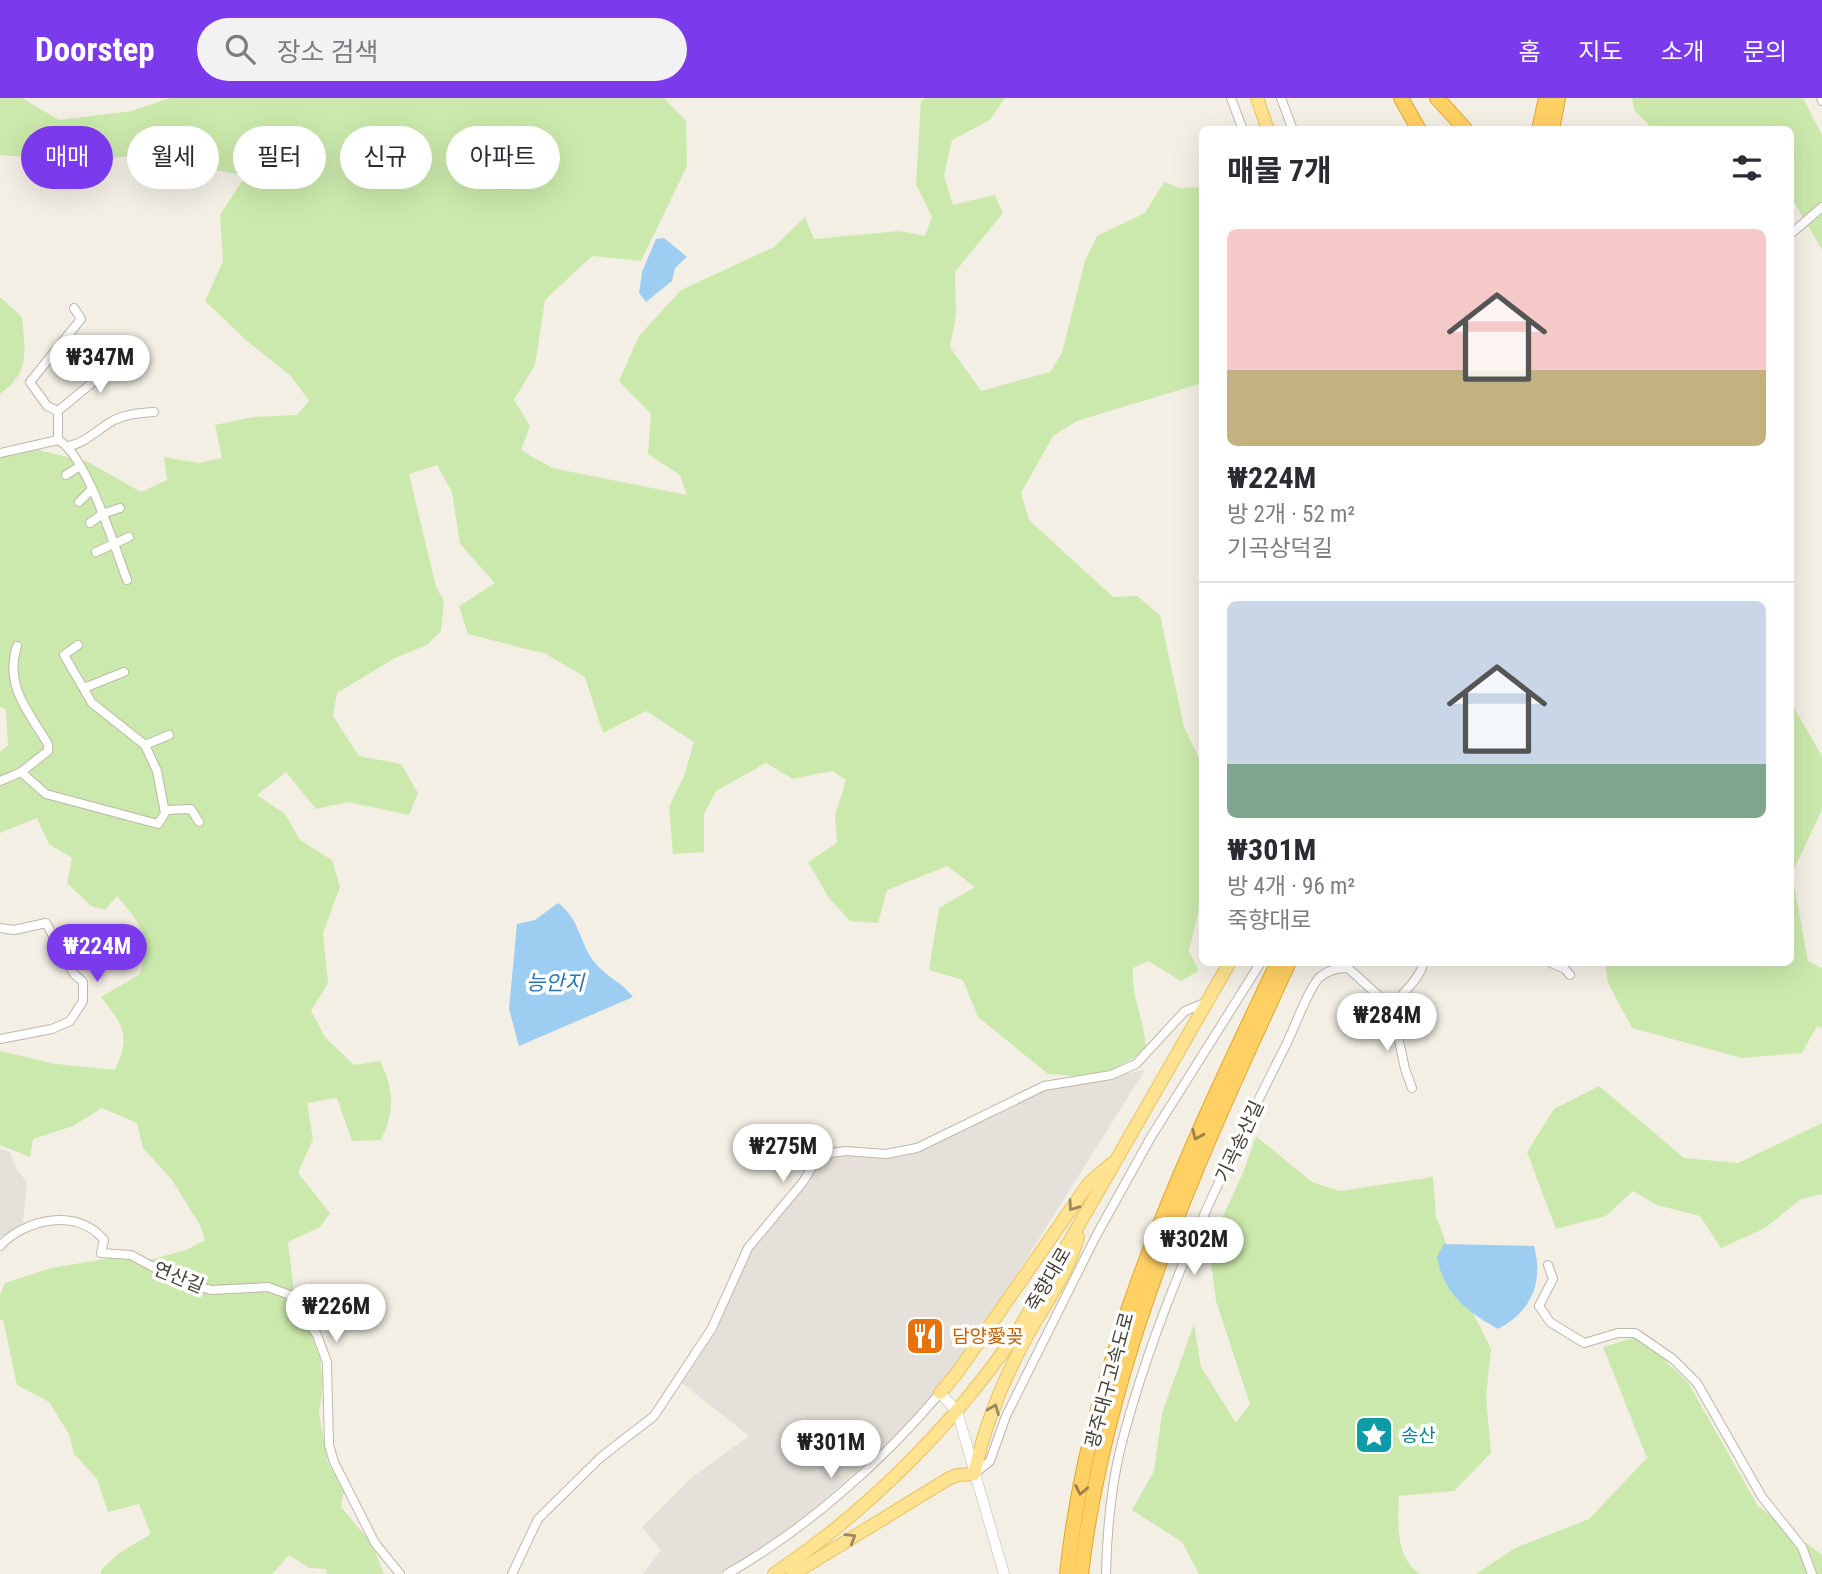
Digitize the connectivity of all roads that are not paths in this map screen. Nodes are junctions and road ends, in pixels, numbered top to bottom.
1 (1231, 98) edge
2 (1257, 98) edge
3 (1281, 98) edge
4 (1401, 98) edge
5 (1425, 98) edge
6 (1437, 98) edge
7 (1546, 98) edge
8 (1558, 98) edge
9 (1242, 126) edge
10 (1267, 126) edge
11 (1292, 126) edge
12 (1417, 126) edge
13 (1450, 126) edge
14 (1462, 126) edge
15 (1540, 126) edge
16 (1553, 126) edge
17 (1822, 207) edge
18 (1794, 231) edge
19 (75, 308) dead end
20 (141, 348) dead end
21 (58, 411) junction
22 (154, 412) dead end
23 (58, 440) junction
24 (69, 446) junction
25 (0, 453) edge
26 (80, 467) junction
27 (66, 475) dead end
28 (91, 490) junction
29 (79, 502) dead end
30 (120, 508) dead end
31 (102, 514) junction
32 (90, 523) dead end
33 (129, 537) dead end
34 (113, 542) junction
35 (96, 552) dead end
36 (127, 579) dead end
37 (78, 645) dead end
38 (17, 646) dead end
39 (124, 672) dead end
40 (84, 688) junction
41 (170, 735) dead end
42 (145, 746) junction
43 (21, 772) junction
44 (0, 781) edge
45 (165, 810) junction
46 (199, 822) dead end
47 (0, 928) edge
48 (1228, 966) edge
49 (1258, 966) edge
50 (1276, 966) edge
51 (1287, 966) edge
52 (1359, 966) edge
53 (1423, 966) edge
54 (1560, 966) edge
55 (1357, 972) junction
56 (1570, 975) dead end
57 (1209, 1000) junction
58 (1392, 1008) junction
59 (0, 1039) edge
60 (1412, 1088) dead end
61 (1119, 1157) junction
62 (1083, 1219) junction
63 (0, 1246) edge
64 (1548, 1265) dead end
65 (940, 1393) junction
66 (957, 1411) junction
67 (974, 1474) junction
68 (400, 1574) edge
69 (512, 1574) edge
70 (727, 1574) edge
71 (774, 1574) edge
72 (793, 1574) edge
73 (1004, 1574) edge
74 (1067, 1574) edge
75 (1081, 1574) edge
76 (1106, 1574) edge
77 (1812, 1574) edge

1 - 9 street
2 - 10 main road
3 - 11 street
4 - 12 highway
5 - 13 highway
6 - 14 highway
7 - 15 highway
8 - 16 highway
17 - 18 street
19 - 21 street
20 - 21 street
21 - 23 street
22 - 24 street
23 - 24 street
23 - 25 street
24 - 26 street
26 - 27 street
26 - 28 street
28 - 29 street
28 - 31 street
30 - 31 street
31 - 32 street
31 - 34 street
33 - 34 street
34 - 35 street
34 - 36 street
37 - 40 street
38 - 43 street
39 - 40 street
40 - 42 street
41 - 42 street
42 - 45 street
43 - 44 street
43 - 45 street
45 - 46 street
47 - 59 street
48 - 57 main road, 죽향대로
49 - 67 street
50 -> 74 highway, 광주대구고속도로
51 - 75 highway, 광주대구고속도로
52 - 55 street
53 - 58 street
54 - 56 street
55 - 58 street
55 - 76 street, 기곡송산길
57 - 61 main road, 죽향대로
57 - 69 street
58 - 60 street
61 - 62 main road, 죽향대로
61 -> 65 main road
62 - 66 main road, 죽향대로
67 -> 62 main road
63 - 68 street, 연산길
64 - 77 street
65 - 66 street
65 - 70 street
66 - 67 street
66 - 71 main road, 죽향대로
72 -> 67 main road
67 - 73 street

